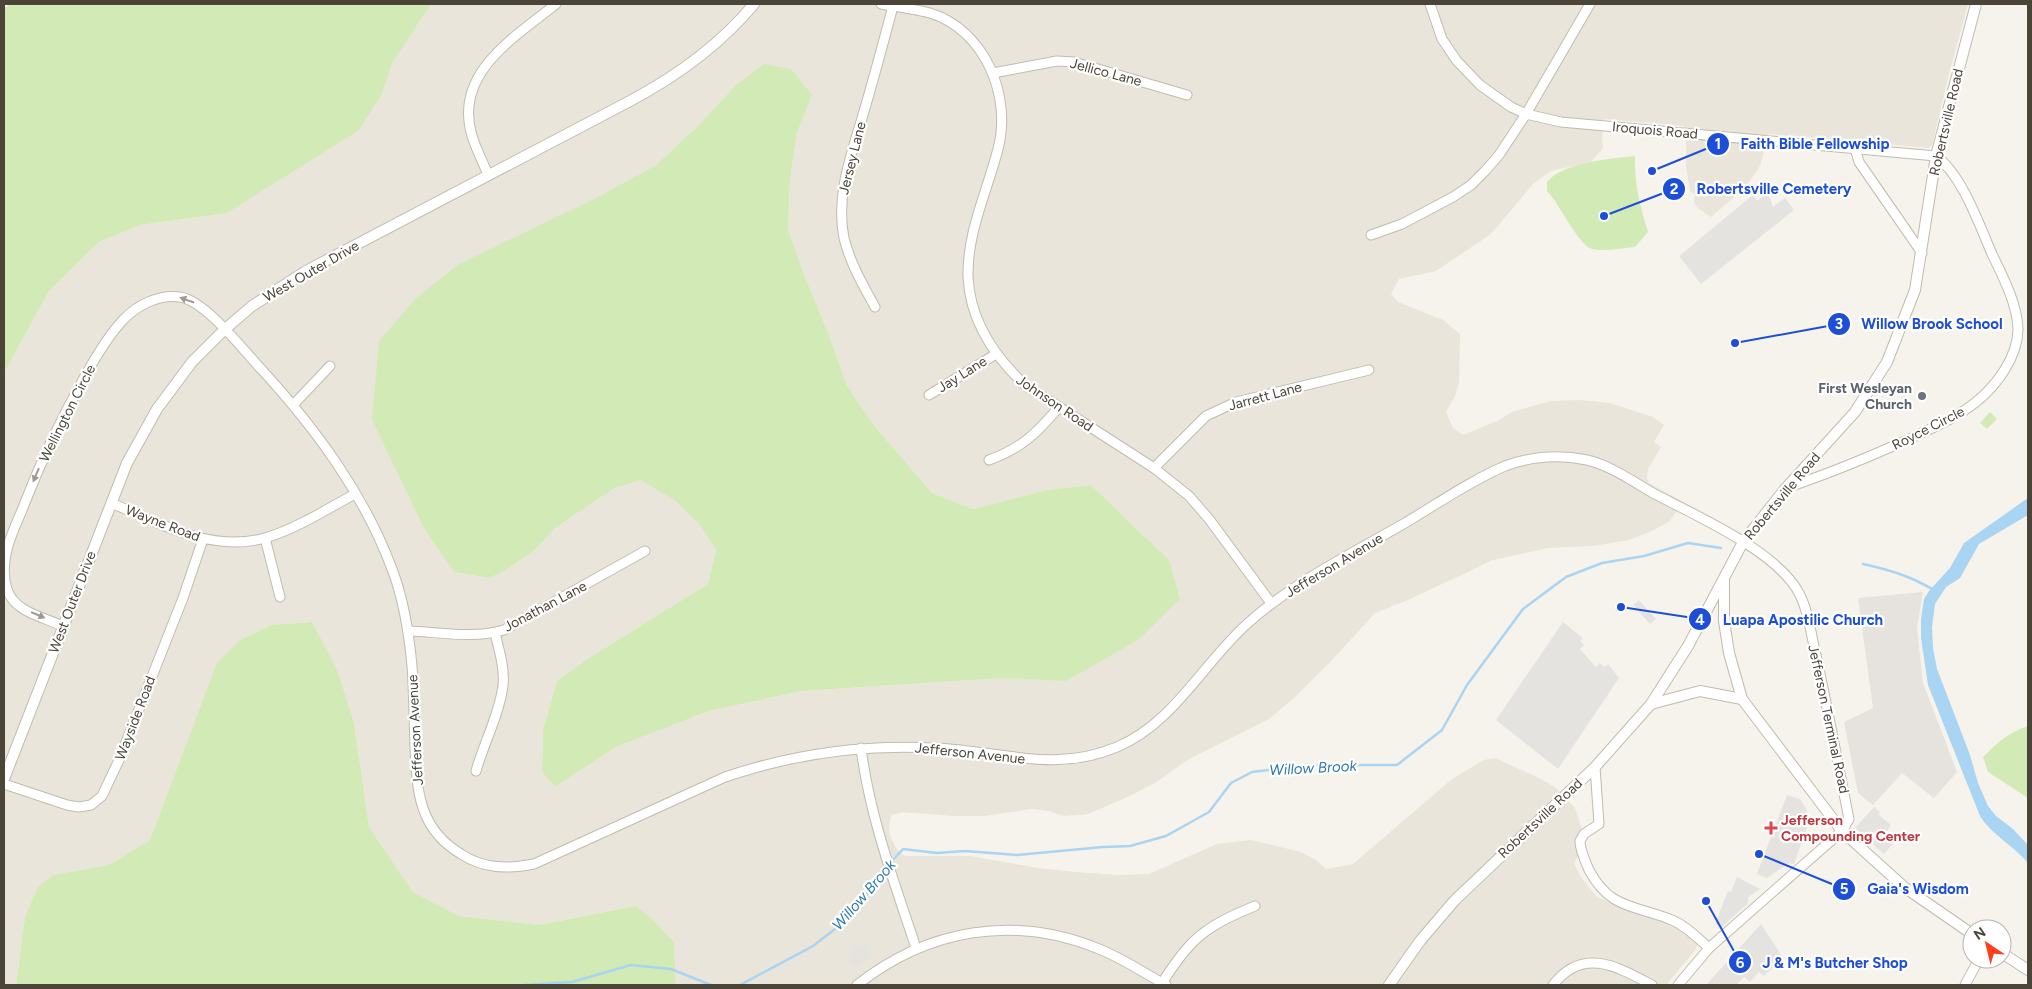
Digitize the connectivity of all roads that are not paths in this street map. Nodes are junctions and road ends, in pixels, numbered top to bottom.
1 (556, 4) edge
2 (754, 4) edge
3 (881, 4) edge
4 (1430, 4) edge
5 (1590, 4) edge
6 (1976, 4) edge
7 (893, 6) junction
8 (993, 73) junction
9 (1187, 95) dead end
10 (1526, 114) junction
11 (1855, 148) junction
12 (1936, 156) junction
13 (488, 175) junction
14 (1371, 235) dead end
15 (1922, 252) junction
16 (875, 307) dead end
17 (224, 330) junction
18 (996, 354) junction
19 (330, 366) dead end
20 (1369, 370) dead end
21 (929, 395) dead end
22 (294, 404) junction
23 (1059, 407) junction
24 (989, 460) dead end
25 (1154, 468) junction
26 (1785, 489) junction
27 (355, 494) junction
28 (110, 503) junction
29 (265, 538) junction
30 (203, 539) junction
31 (1743, 542) junction
32 (645, 551) dead end
33 (1724, 578) junction
34 (280, 597) dead end
35 (1271, 603) junction
36 (63, 626) junction
37 (408, 631) junction
38 (495, 632) junction
39 (1742, 699) junction
40 (1651, 704) junction
41 (861, 748) junction
42 (1595, 767) junction
43 (476, 771) dead end
44 (4, 779) edge
45 (4, 784) edge
46 (1842, 832) junction
47 (1255, 906) dead end
48 (1962, 927) edge
49 (916, 948) junction
50 (1709, 948) junction
51 (2012, 960) edge
52 (1974, 969) edge
53 (2028, 970) edge
54 (1164, 984) edge
55 (856, 985) edge
56 (1389, 985) edge
57 (1554, 985) edge
58 (1652, 985) edge
59 (1678, 985) edge
60 (1965, 985) edge

1 - 13 street
2 - 13 street, West Outer Drive
3 - 7 street, Johnson Road
4 - 10 street, Iroquois Road
5 - 10 street
6 - 12 street, Robertsville Road
7 - 8 street, Johnson Road
7 - 16 street, Jersey Lane
8 - 9 street, Jellico Lane
8 - 18 street, Johnson Road
10 - 11 street, Iroquois Road
10 - 14 street
11 - 12 street, Iroquois Road
11 - 15 street
12 - 15 street, Robertsville Road
12 - 26 street, Royce Circle
13 - 17 street, West Outer Drive
15 - 26 street, Robertsville Road
17 - 22 street, Jefferson Avenue
17 - 28 street, West Outer Drive
17 -> 36 street, Wellington Circle
18 - 21 street, Jay Lane
18 - 23 street, Johnson Road
19 - 22 street
20 - 25 street, Jarrett Lane
22 - 27 street, Jefferson Avenue
23 - 24 street
23 - 25 street, Johnson Road
25 - 35 street, Johnson Road
26 - 31 street, Robertsville Road
27 - 29 street, Wayne Road
27 - 37 street, Jefferson Avenue
28 - 30 street, Wayne Road
28 - 36 street, West Outer Drive
29 - 30 street, Wayne Road
29 - 34 street
30 - 45 street, Wayside Road
31 - 33 street, Robertsville Road
31 - 35 street, Jefferson Avenue
31 - 46 street, Jefferson Terminal Road
32 - 38 street, Jonathan Lane
33 - 39 street
33 - 40 street, Robertsville Road
35 - 41 street, Jefferson Avenue
36 - 44 street, West Outer Drive
37 - 38 street, Jonathan Lane
37 - 41 street, Jefferson Avenue
38 - 43 street
39 - 40 street
39 - 46 street
40 - 42 street, Robertsville Road
41 - 49 street
42 - 50 street
42 - 56 street, Robertsville Road
46 - 48 street
46 - 50 street
47 - 54 street
49 - 54 street
49 - 55 street
50 - 59 street
51 - 53 street
52 - 60 street
57 - 58 street

